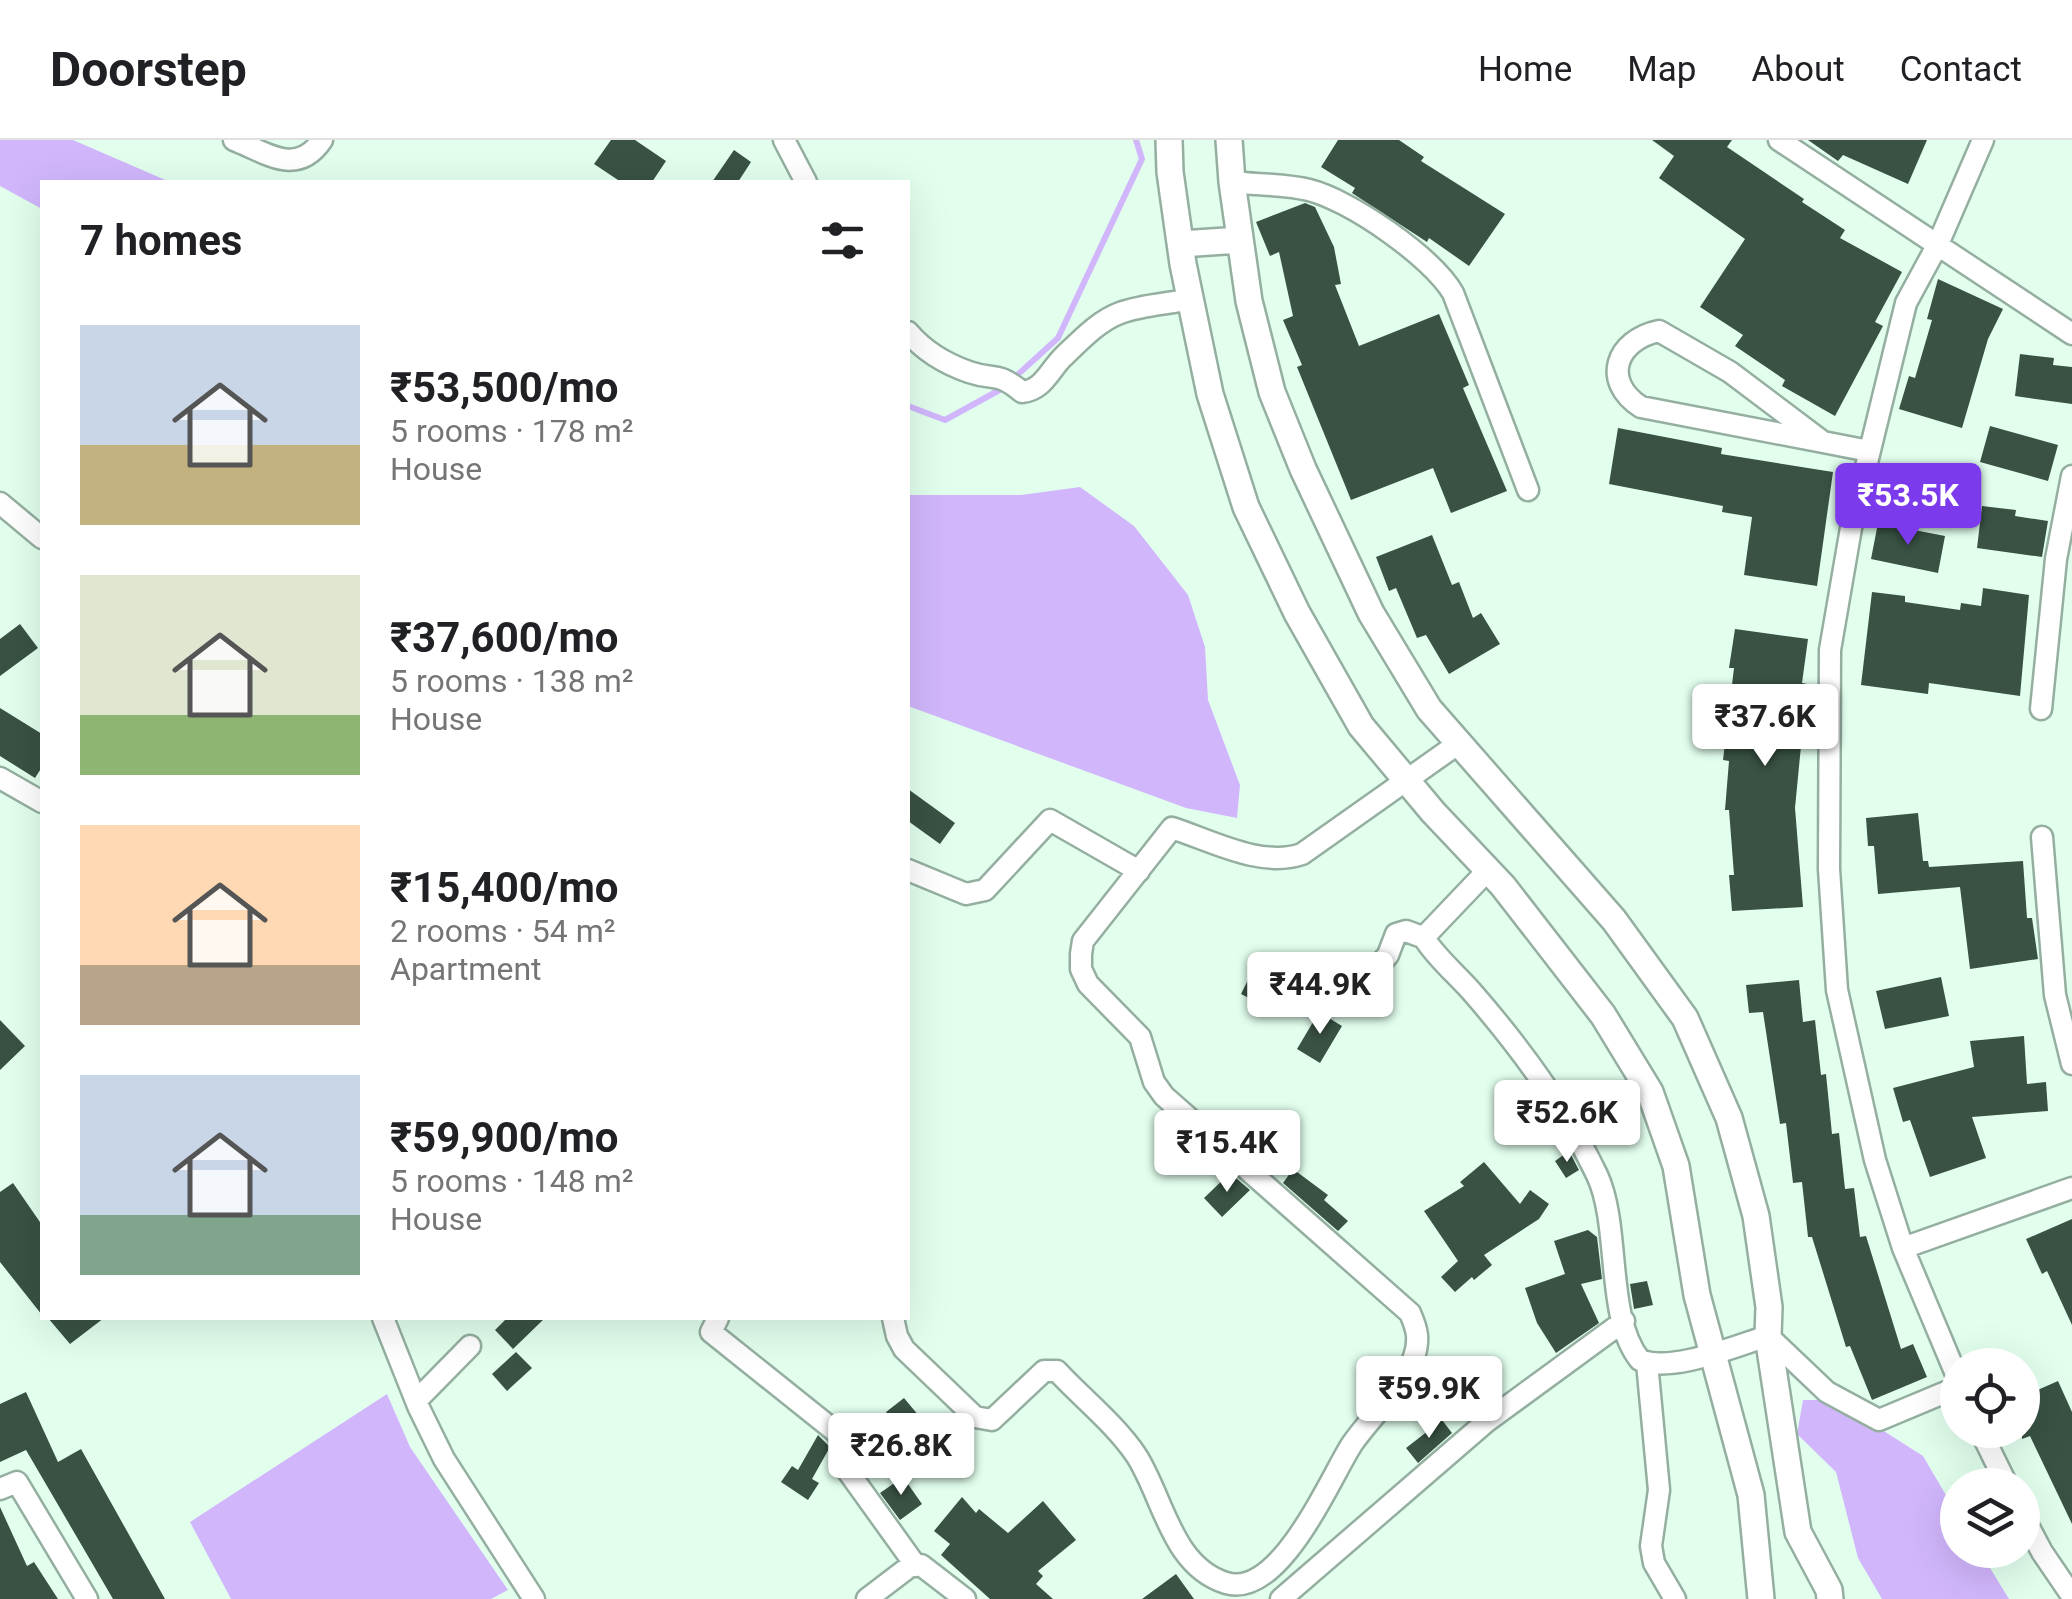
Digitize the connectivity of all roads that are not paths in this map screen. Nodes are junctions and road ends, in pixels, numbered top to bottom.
1 (234, 140) edge
2 (322, 140) edge
3 (784, 140) edge
4 (1169, 140) edge
5 (1229, 140) edge
6 (1779, 140) edge
7 (1983, 140) edge
8 (805, 180) edge
9 (1232, 182) junction
10 (1240, 240) junction
11 (1180, 244) junction
12 (1938, 244) junction
13 (1191, 300) junction
14 (910, 334) edge
15 (2072, 334) edge
16 (1822, 442) junction
17 (1868, 451) junction
18 (2072, 476) edge
19 (1528, 490) dead end
20 (0, 503) edge
21 (40, 536) edge
22 (2042, 709) dead end
23 (1459, 743) junction
24 (0, 778) edge
25 (1406, 780) junction
26 (40, 801) edge
27 (2042, 837) dead end
28 (1488, 870) junction
29 (910, 871) edge
30 (1139, 872) junction
31 (1425, 938) junction
32 (1348, 1000) dead end
33 (2072, 1064) edge
34 (2072, 1188) edge
35 (1903, 1248) junction
36 (384, 1320) edge
37 (717, 1320) edge
38 (893, 1320) edge
39 (1624, 1322) junction
40 (1768, 1336) junction
41 (470, 1346) dead end
42 (1944, 1348) edge
43 (1678, 1360) junction
44 (1940, 1391) edge
45 (416, 1400) junction
46 (0, 1490) edge
47 (2040, 1548) edge
48 (916, 1566) junction
49 (2072, 1596) edge
50 (87, 1599) edge
51 (534, 1599) edge
52 (867, 1599) edge
53 (965, 1599) edge
54 (1281, 1599) edge
55 (1675, 1599) edge
56 (1761, 1599) edge
57 (1830, 1599) edge

1 - 2 street
3 - 8 street
4 - 11 street
5 - 9 street
6 - 12 street
7 - 12 street
9 - 10 street
9 - 19 street
10 - 11 street
10 - 23 street
11 - 13 street
12 - 15 street
12 - 17 street
13 - 14 street
13 - 25 street
16 - 16 street
16 - 17 street
17 - 35 street
18 - 22 street
20 - 21 street
23 - 25 street
23 - 40 street
24 - 26 street
25 - 28 street
25 - 30 street
27 - 33 street
28 - 31 street
28 - 43 street
29 - 30 street
30 - 38 street
31 - 32 street
31 - 39 street
34 - 35 street
35 - 42 street
36 - 45 street
37 - 48 street
39 - 43 street
39 - 54 street
40 - 43 street
40 - 44 street
40 - 57 street
41 - 45 street
43 - 55 street
43 - 56 street
45 - 51 street
46 - 50 street
47 - 49 street
48 - 52 street
48 - 53 street

